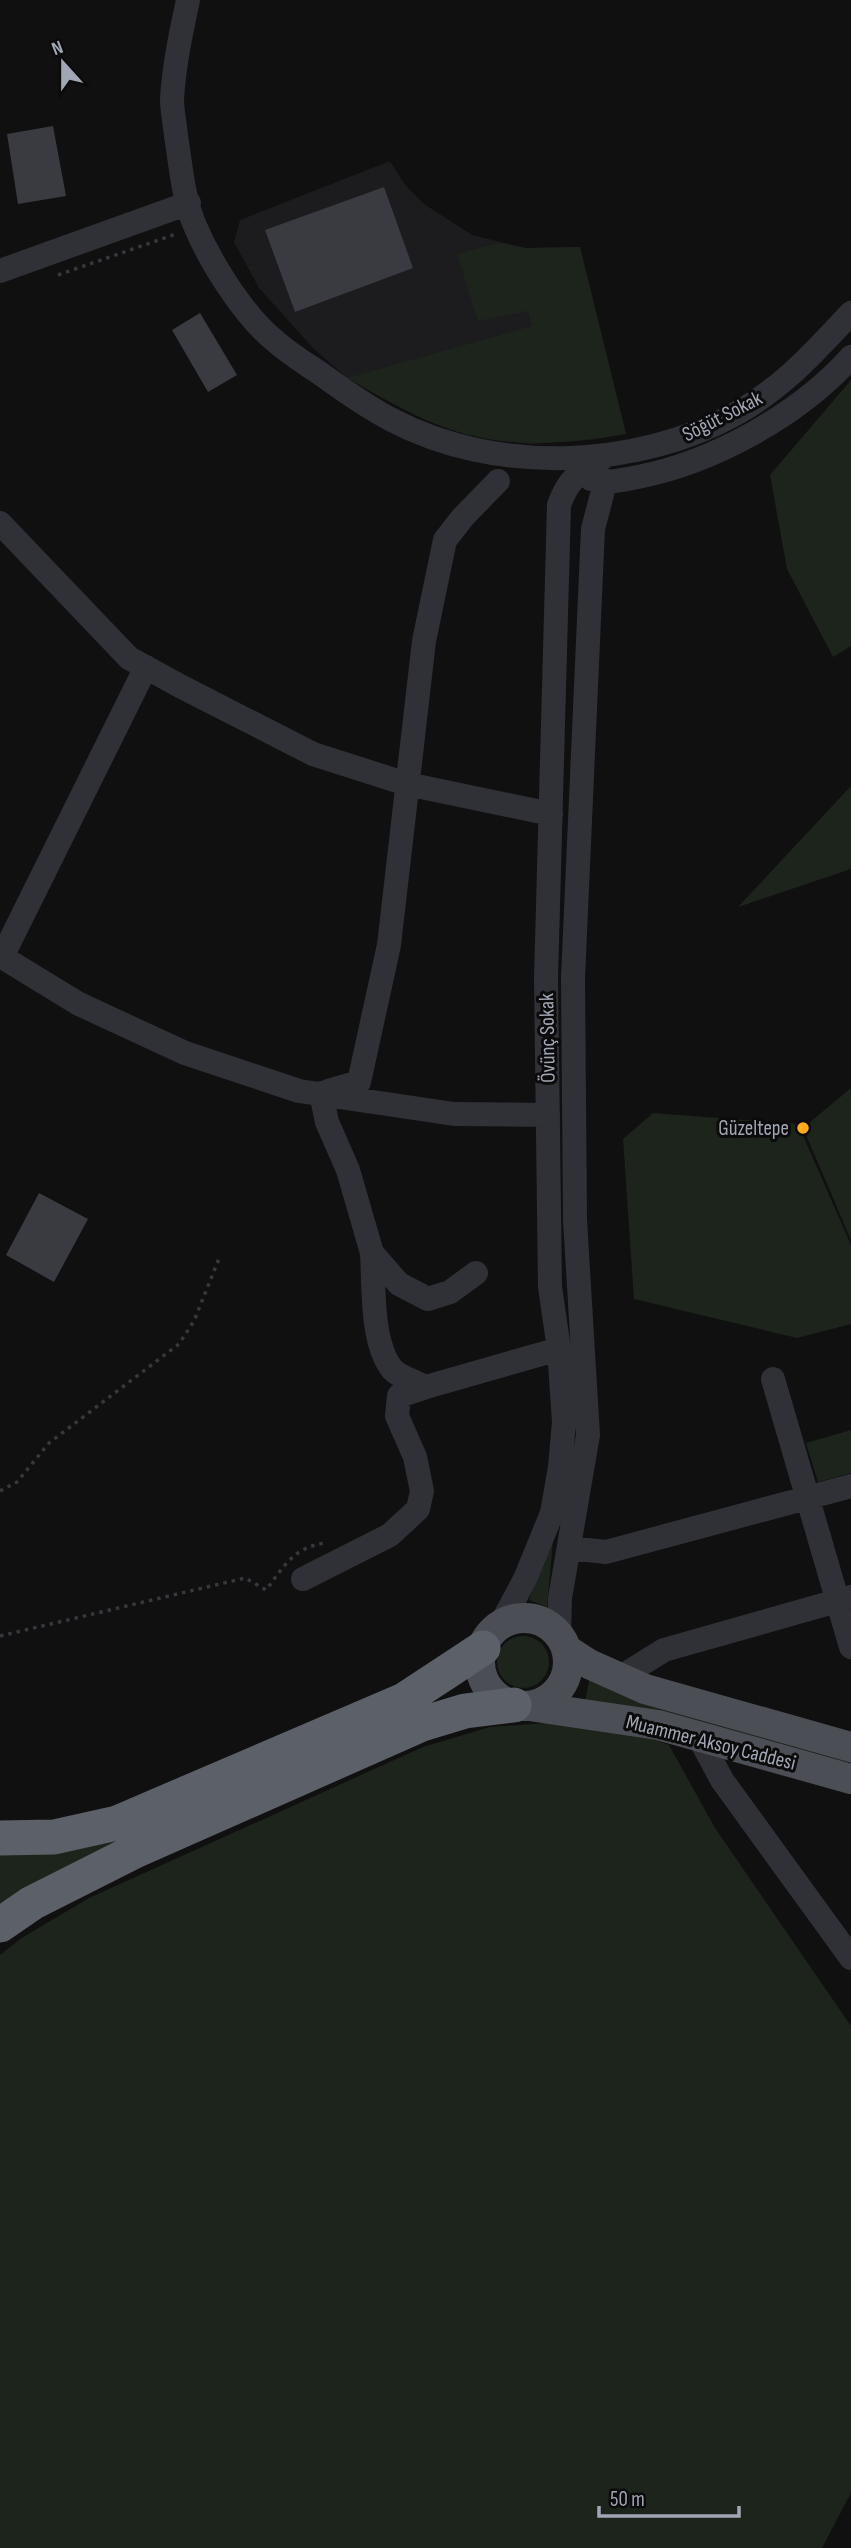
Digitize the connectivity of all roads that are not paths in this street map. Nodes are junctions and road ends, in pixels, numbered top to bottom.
1 (188, 0) edge
2 (189, 203) junction
3 (0, 271) edge
4 (851, 313) edge
5 (851, 357) edge
6 (604, 457) junction
7 (529, 458) junction
8 (577, 475) junction
9 (498, 481) dead end
10 (605, 483) junction
11 (0, 523) edge
12 (593, 528) junction
13 (146, 667) junction
14 (407, 784) junction
15 (551, 814) junction
16 (321, 1093) junction
17 (548, 1115) junction
18 (372, 1253) junction
19 (476, 1273) dead end
20 (559, 1349) junction
21 (773, 1379) dead end
22 (426, 1387) junction
23 (851, 1486) edge
24 (808, 1498) junction
25 (569, 1548) junction
26 (303, 1579) dead end
27 (844, 1599) edge
28 (491, 1637) junction
29 (562, 1642) junction
30 (851, 1647) edge
31 (619, 1678) junction
32 (522, 1706) junction
33 (699, 1737) junction
34 (851, 1747) edge
35 (851, 1779) edge
36 (0, 1838) edge
37 (0, 1925) edge
38 (851, 1958) edge

1 - 2 street
2 - 3 street
2 - 7 street
4 - 6 street, Söğüt Sokak
5 - 10 street, Söğüt Sokak
6 - 7 street
6 - 8 street, Övünç Sokak
7 - 12 street
8 - 10 street
8 - 15 street, Övünç Sokak
9 - 14 street
10 - 12 street, Övünç Sokak
11 - 13 street
12 - 25 street, Övünç Sokak
13 - 14 street
13 - 16 street
14 - 15 street
14 - 16 street
15 - 17 street, Övünç Sokak
16 - 17 street
16 - 18 street
17 - 20 street, Övünç Sokak
18 - 19 street
18 - 22 street
20 - 22 street
20 - 28 street, Övünç Sokak
21 - 24 street
22 - 26 street
23 - 24 street
24 - 25 street
24 - 27 street
25 - 29 street, Övünç Sokak
27 - 30 street
27 - 31 street
28 - 29 main road
28 - 32 main road, Muammer Aksoy Caddesi
28 - 36 highway
29 - 31 main road
29 - 32 main road
31 - 34 main road
32 - 33 main road, Muammer Aksoy Caddesi
32 - 37 highway
33 - 35 main road, Muammer Aksoy Caddesi
33 - 38 street

